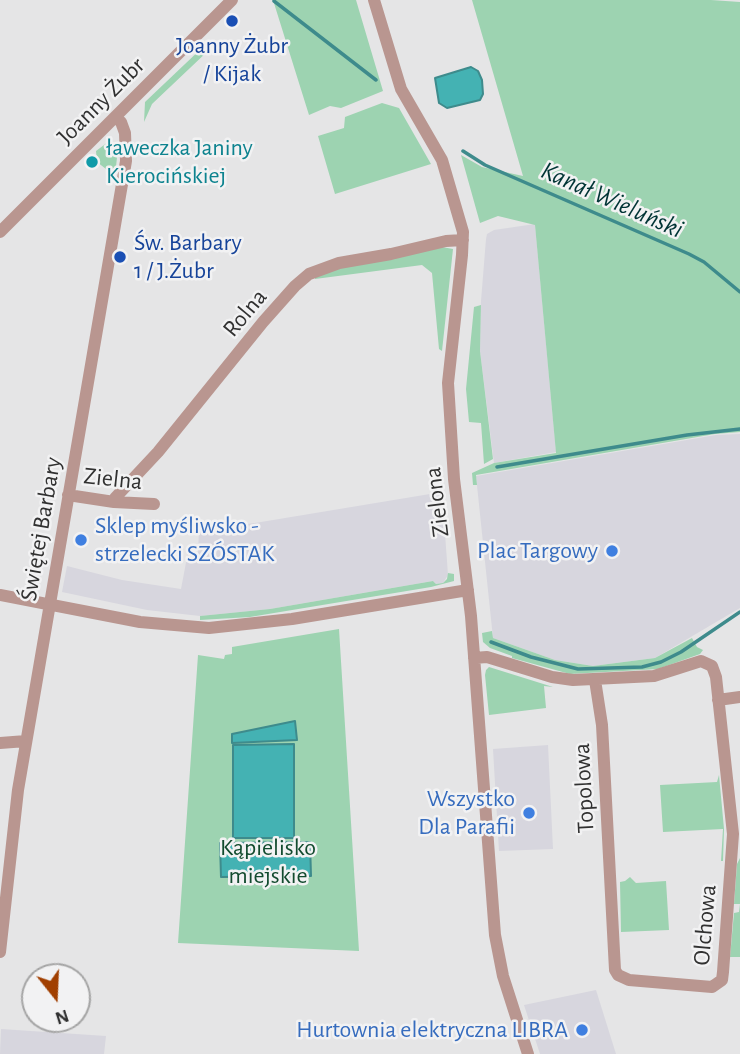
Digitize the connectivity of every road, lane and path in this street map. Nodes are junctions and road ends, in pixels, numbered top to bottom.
1 (232, 0) edge
2 (374, 0) edge
3 (115, 117) junction
4 (0, 232) edge
5 (463, 240) junction
6 (68, 495) junction
7 (114, 502) junction
8 (155, 504) dead end
9 (468, 590) junction
10 (0, 595) edge
11 (50, 604) junction
12 (474, 658) junction
13 (595, 680) junction
14 (740, 697) edge
15 (718, 700) junction
16 (26, 741) junction
17 (0, 743) edge
18 (736, 850) edge
19 (0, 952) edge
20 (659, 983) joint
21 (528, 1054) edge

1 - 3 street, Joanny Żubr
2 - 5 street, Zielona
3 - 4 street, Joanny Żubr
3 - 6 street, Świętej Barbary
5 - 7 street, Rolna
5 - 9 street, Zielona
6 - 7 street, Zielna
6 - 11 street, Świętej Barbary
7 - 8 street, Zielna
9 - 11 street
9 - 12 street, Zielona
10 - 11 street
11 - 16 street, Świętej Barbary
12 - 13 street
12 - 21 street, Zielona
13 - 15 street, Olchowa
13 - 20 street, Topolowa
14 - 15 street
15 - 18 street, Olchowa
16 - 17 street
16 - 19 street, Świętej Barbary
18 - 20 street, Olchowa

